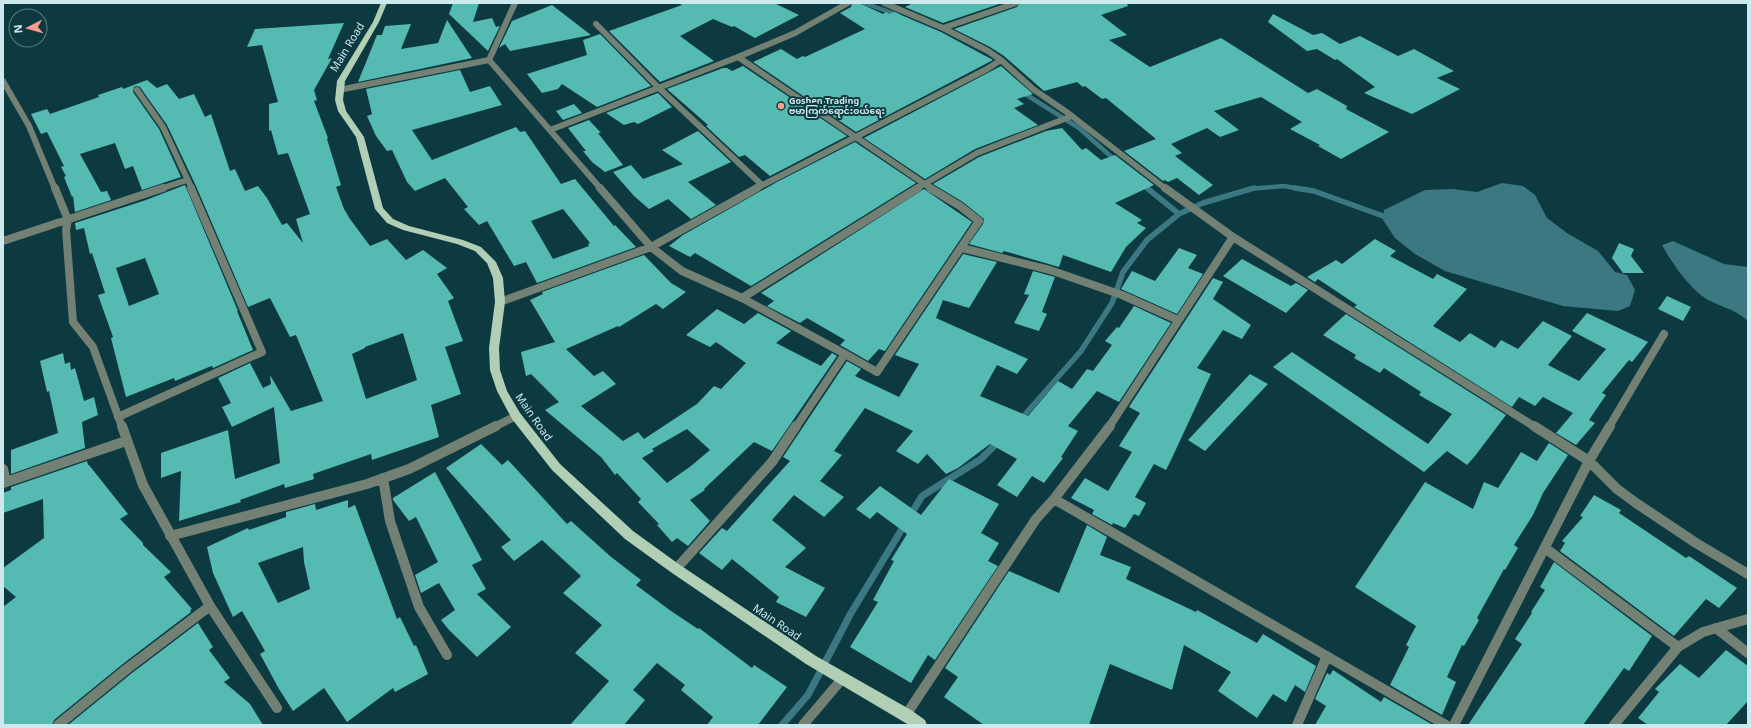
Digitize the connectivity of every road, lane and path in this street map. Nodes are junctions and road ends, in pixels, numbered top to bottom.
1 (384, 3) edge
2 (515, 3) edge
3 (848, 3) edge
4 (884, 3) edge
5 (1016, 3) edge
6 (596, 24) dead end
7 (943, 28) junction
8 (738, 58) junction
9 (489, 60) junction
10 (999, 62) junction
11 (4, 85) edge
12 (659, 88) junction
13 (137, 90) dead end
14 (339, 90) junction
15 (1072, 116) junction
16 (550, 130) junction
17 (855, 137) junction
18 (187, 180) junction
19 (762, 184) junction
20 (924, 184) junction
21 (68, 220) junction
22 (1233, 237) junction
23 (3, 241) edge
24 (651, 247) junction
25 (962, 248) junction
26 (742, 298) junction
27 (500, 302) junction
28 (1178, 320) junction
29 (1664, 334) dead end
30 (845, 354) junction
31 (516, 416) junction
32 (118, 417) junction
33 (126, 441) junction
34 (1589, 461) junction
35 (3, 469) edge
36 (383, 478) junction
37 (4, 483) edge
38 (1054, 499) junction
39 (170, 536) junction
40 (1545, 548) junction
41 (676, 569) junction
42 (1748, 574) edge
43 (210, 606) junction
44 (1748, 619) edge
45 (1716, 628) junction
46 (1678, 647) junction
47 (1748, 653) edge
48 (447, 655) dead end
49 (1327, 656) junction
50 (842, 679) junction
51 (277, 708) dead end
52 (906, 715) junction
53 (58, 725) edge
54 (803, 725) edge
55 (920, 725) edge
56 (1297, 725) edge
57 (1446, 725) edge
58 (1454, 725) edge
59 (1614, 725) edge

1 - 14 main road, Main Road
2 - 9 street
3 - 8 street
4 - 7 street
5 - 7 street
6 - 12 street
7 - 10 street
8 - 12 street
8 - 17 street
9 - 14 street
9 - 16 street
10 - 15 street
10 - 17 street
11 - 21 street
12 - 16 street
12 - 19 street
13 - 18 street
14 - 27 main road, Main Road
15 - 20 street
15 - 22 street
16 - 24 street
17 - 19 street
17 - 20 street
18 - 21 street
18 - 32 street
19 - 24 street
20 - 25 street
20 - 26 street
21 - 23 street
21 - 32 street
22 - 28 street
22 - 34 street
24 - 26 street
24 - 27 street
25 - 28 street
25 - 30 street
26 - 30 street
27 - 31 main road, Main Road
28 - 38 street
29 - 34 street
30 - 41 street
31 - 36 street
31 - 41 main road, Main Road
32 - 33 street
33 - 37 street
33 - 39 street
34 - 40 street
34 - 42 street
35 - 37 street
36 - 39 street
36 - 48 street
38 - 49 street
38 - 52 street
39 - 43 street
40 - 46 street
40 - 58 street
41 - 50 main road, Main Road
43 - 51 street
43 - 53 street
44 - 45 street
45 - 46 street
45 - 47 street
46 - 59 street
49 - 56 street
49 - 57 street
50 - 52 main road, Main Road
50 - 54 street
52 - 55 main road, Main Road

